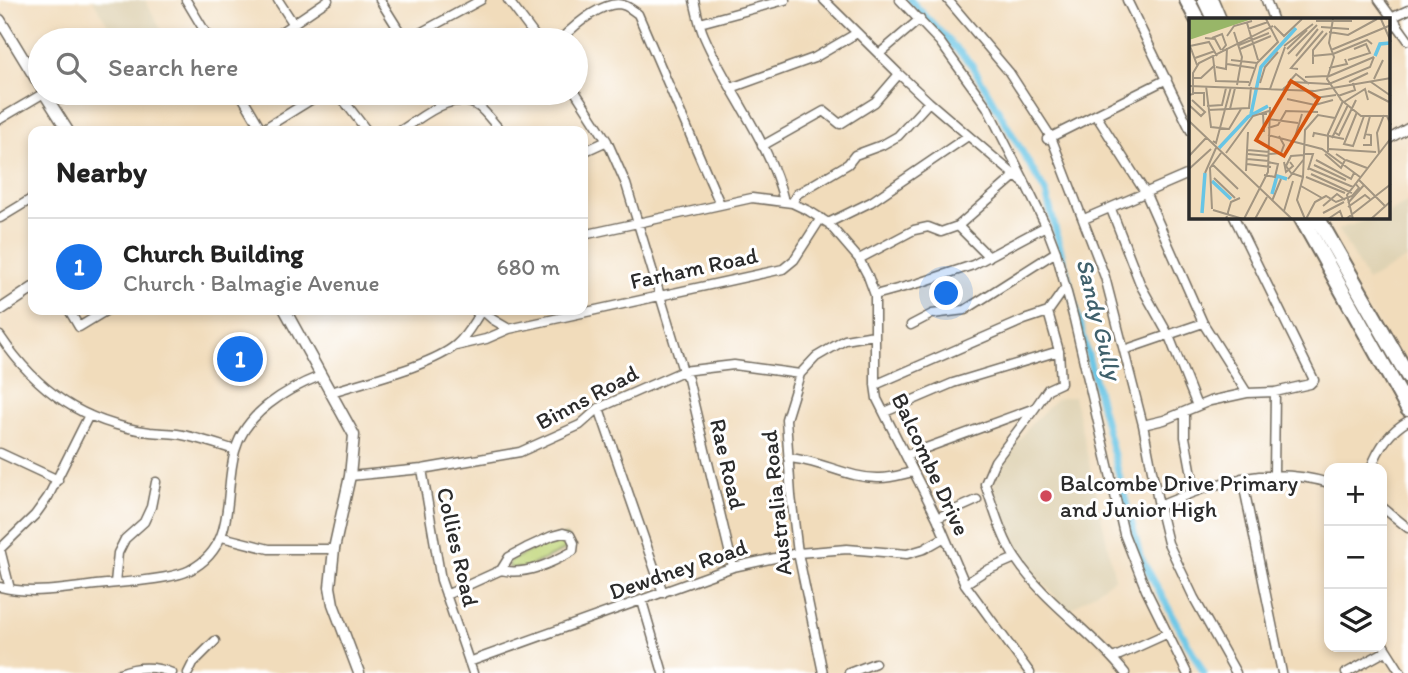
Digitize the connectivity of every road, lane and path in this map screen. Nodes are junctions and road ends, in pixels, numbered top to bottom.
1 (186, 0) edge
2 (278, 0) edge
3 (328, 0) edge
4 (380, 0) edge
5 (481, 0) edge
6 (508, 0) edge
7 (694, 0) edge
8 (785, 0) edge
9 (824, 0) edge
10 (900, 0) edge
11 (948, 0) edge
12 (1126, 0) edge
13 (1187, 0) edge
14 (1205, 0) edge
15 (1214, 0) edge
16 (1266, 0) edge
17 (1379, 0) edge
18 (1408, 10) edge
19 (1196, 18) edge
20 (1214, 18) edge
21 (1222, 18) edge
22 (1273, 18) edge
23 (920, 19) junction
24 (1394, 20) junction
25 (1, 23) edge
26 (293, 23) junction
27 (700, 23) junction
28 (1390, 27) edge
29 (203, 28) edge
30 (286, 28) edge
31 (398, 28) edge
32 (428, 28) edge
33 (529, 28) edge
34 (573, 28) edge
35 (857, 33) junction
36 (1408, 40) edge
37 (880, 54) junction
38 (28, 67) edge
39 (900, 75) junction
40 (1167, 79) junction
41 (731, 88) junction
42 (28, 102) edge
43 (929, 102) junction
44 (52, 105) edge
45 (247, 105) edge
46 (303, 105) edge
47 (347, 105) edge
48 (443, 105) edge
49 (475, 105) edge
50 (584, 105) edge
51 (1096, 116) junction
52 (0, 119) edge
53 (1189, 121) edge
54 (65, 126) edge
55 (258, 126) edge
56 (269, 126) edge
57 (363, 126) edge
58 (408, 126) edge
59 (496, 126) edge
60 (1408, 128) edge
61 (968, 136) junction
62 (1049, 138) junction
63 (1390, 138) edge
64 (607, 141) junction
65 (762, 146) junction
66 (588, 150) edge
67 (1189, 174) edge
68 (1014, 177) junction
69 (1026, 185) junction
70 (1145, 192) junction
71 (28, 201) edge
72 (788, 202) junction
73 (720, 204) junction
74 (1111, 209) junction
75 (0, 218) edge
76 (1084, 219) junction
77 (1235, 219) edge
78 (1302, 219) edge
79 (1318, 219) edge
80 (825, 221) junction
81 (639, 224) junction
82 (958, 226) junction
83 (1046, 226) junction
84 (588, 234) edge
85 (1056, 252) junction
86 (989, 257) junction
87 (859, 259) junction
88 (1065, 288) junction
89 (28, 291) edge
90 (660, 295) junction
91 (874, 295) junction
92 (0, 310) edge
93 (588, 311) edge
94 (1048, 312) junction
95 (72, 315) edge
96 (99, 315) edge
97 (288, 315) edge
98 (478, 315) edge
99 (487, 315) edge
100 (571, 315) edge
101 (1203, 323) junction
102 (911, 325) dead end
103 (509, 329) junction
104 (0, 335) edge
105 (874, 335) junction
106 (1169, 335) junction
107 (456, 346) junction
108 (1124, 350) junction
109 (1059, 351) junction
110 (683, 371) junction
111 (800, 374) junction
112 (320, 376) junction
113 (1408, 376) edge
114 (875, 385) junction
115 (332, 392) junction
116 (1275, 392) junction
117 (1247, 393) junction
118 (1197, 406) junction
119 (599, 408) junction
120 (1035, 408) junction
121 (1408, 409) edge
122 (885, 412) junction
123 (1185, 413) junction
124 (89, 415) junction
125 (1408, 421) edge
126 (1143, 425) junction
127 (235, 450) junction
128 (0, 453) edge
129 (907, 455) junction
130 (788, 458) junction
131 (1373, 463) edge
132 (422, 469) junction
133 (914, 471) junction
134 (1274, 474) junction
135 (350, 476) junction
136 (1242, 478) junction
137 (58, 480) junction
138 (1324, 481) edge
139 (156, 482) dead end
140 (1195, 491) junction
141 (977, 500) dead end
142 (1159, 506) junction
143 (1387, 511) edge
144 (937, 518) junction
145 (1408, 528) edge
146 (222, 537) junction
147 (945, 537) junction
148 (334, 549) junction
149 (0, 550) edge
150 (798, 553) junction
151 (1015, 558) junction
152 (733, 567) junction
153 (501, 570) junction
154 (115, 583) junction
155 (965, 584) junction
156 (0, 587) edge
157 (10, 589) junction
158 (663, 593) junction
159 (446, 595) junction
160 (642, 601) junction
161 (1166, 634) junction
162 (215, 641) dead end
163 (1377, 652) edge
164 (1387, 652) edge
165 (1113, 658) junction
166 (469, 662) junction
167 (875, 663) dead end
168 (120, 673) edge
169 (172, 673) edge
170 (188, 673) edge
171 (359, 673) edge
172 (473, 673) edge
173 (663, 673) edge
174 (822, 673) edge
175 (849, 673) edge
176 (1030, 673) edge
177 (1125, 673) edge
178 (1186, 673) edge
179 (1236, 673) edge
180 (1282, 673) edge
181 (1346, 673) edge
182 (1401, 673) edge

1 - 29 street
2 - 26 street
3 - 26 street
4 - 31 street
5 - 32 street
6 - 33 street
7 - 27 street
8 - 27 street
9 - 35 street
10 - 23 street
11 - 62 street
12 - 40 street
13 - 19 highway
14 - 20 highway
15 - 21 street
16 - 22 street
17 - 24 street
18 - 24 street
23 - 37 street
23 - 69 street
24 - 28 street
24 - 36 street
25 - 38 street
26 - 30 street
27 - 41 street
34 - 73 street
35 - 37 street
35 - 41 street
37 - 39 street
39 - 43 street
39 - 65 street
40 - 51 street
40 - 53 street
41 - 65 street
42 - 52 street
43 - 61 street
43 - 72 street
44 - 54 street
45 - 55 street
46 - 56 street
47 - 57 street
48 - 58 street
49 - 59 street
50 - 64 street, Rae Road
51 - 62 street
51 - 70 street
60 - 63 street
61 - 68 street
61 - 80 street
62 - 76 street
64 - 66 street
64 - 81 street, Rae Road
65 - 72 street
67 - 70 street
68 - 69 street
68 - 82 street
69 - 83 street
70 - 74 street
70 - 101 street
71 - 75 street
72 - 73 street, Balcombe Drive
72 - 80 street, Balcombe Drive
73 - 81 street, Balcombe Drive
74 - 76 street
74 - 106 street
76 - 108 street
77 - 116 street
78 - 121 highway
79 - 113 highway
80 - 87 street, Balcombe Drive
80 - 90 street, Farham Road
81 - 84 street, Balcombe Drive
81 - 90 street, Rae Road
82 - 86 street
82 - 87 street
83 - 85 street
83 - 86 street
85 - 88 street
85 - 102 street
86 - 91 street
87 - 91 street, Balcombe Drive
88 - 94 street
88 - 161 street
89 - 92 street
90 - 93 street, Farham Road
90 - 110 street, Rae Road
91 - 105 street, Balcombe Drive
94 - 109 street
94 - 114 street
95 - 96 street
97 - 112 street
98 - 107 street
99 - 103 street
100 - 103 street, Farham Road
101 - 106 street
101 - 117 street
103 - 107 street, Farham Road
104 - 124 street
105 - 111 street
105 - 114 street, Balcombe Drive
106 - 108 street
106 - 118 street
107 - 115 street
108 - 126 street
109 - 120 street
109 - 122 street
110 - 111 street, Binns Road
110 - 119 street, Binns Road
110 - 152 street, Rae Road
111 - 130 street, Australia Road
112 - 115 street
112 - 127 street
114 - 122 street, Balcombe Drive
115 - 135 street
116 - 117 street
116 - 134 street
117 - 118 street
118 - 123 street
119 - 132 street, Binns Road
119 - 158 street
120 - 129 street
120 - 151 street
122 - 129 street, Balcombe Drive
123 - 126 street
123 - 140 street
124 - 127 street
124 - 137 street
125 - 131 street
126 - 142 street
127 - 146 street
128 - 137 street
129 - 133 street, Balcombe Drive
130 - 133 street
130 - 150 street, Australia Road
132 - 135 street, Binns Road
132 - 159 street, Collies Road
133 - 144 street, Balcombe Drive
134 - 136 street
134 - 138 street
135 - 148 street
136 - 140 street
136 - 180 street
137 - 149 street
139 - 154 street
140 - 142 street
141 - 144 street
142 - 179 street
143 - 145 street
144 - 147 street, Balcombe Drive
146 - 148 street
146 - 154 street
147 - 150 street, Dewdney Road
147 - 155 street, Balcombe Drive
148 - 171 street
149 - 157 street
150 - 152 street, Dewdney Road
150 - 174 street, Australia Road
151 - 155 street
151 - 165 street
152 - 158 street, Dewdney Road
153 - 153 street
153 - 159 street
154 - 157 street
155 - 176 street, Balcombe Drive
156 - 157 street
158 - 160 street, Dewdney Road
159 - 166 street, Collies Road
160 - 166 street, Dewdney Road
160 - 173 street
161 - 165 street
161 - 178 street
162 - 170 street
163 - 181 street
164 - 182 street
165 - 177 street
166 - 172 street, Collies Road
167 - 175 street
168 - 169 street

